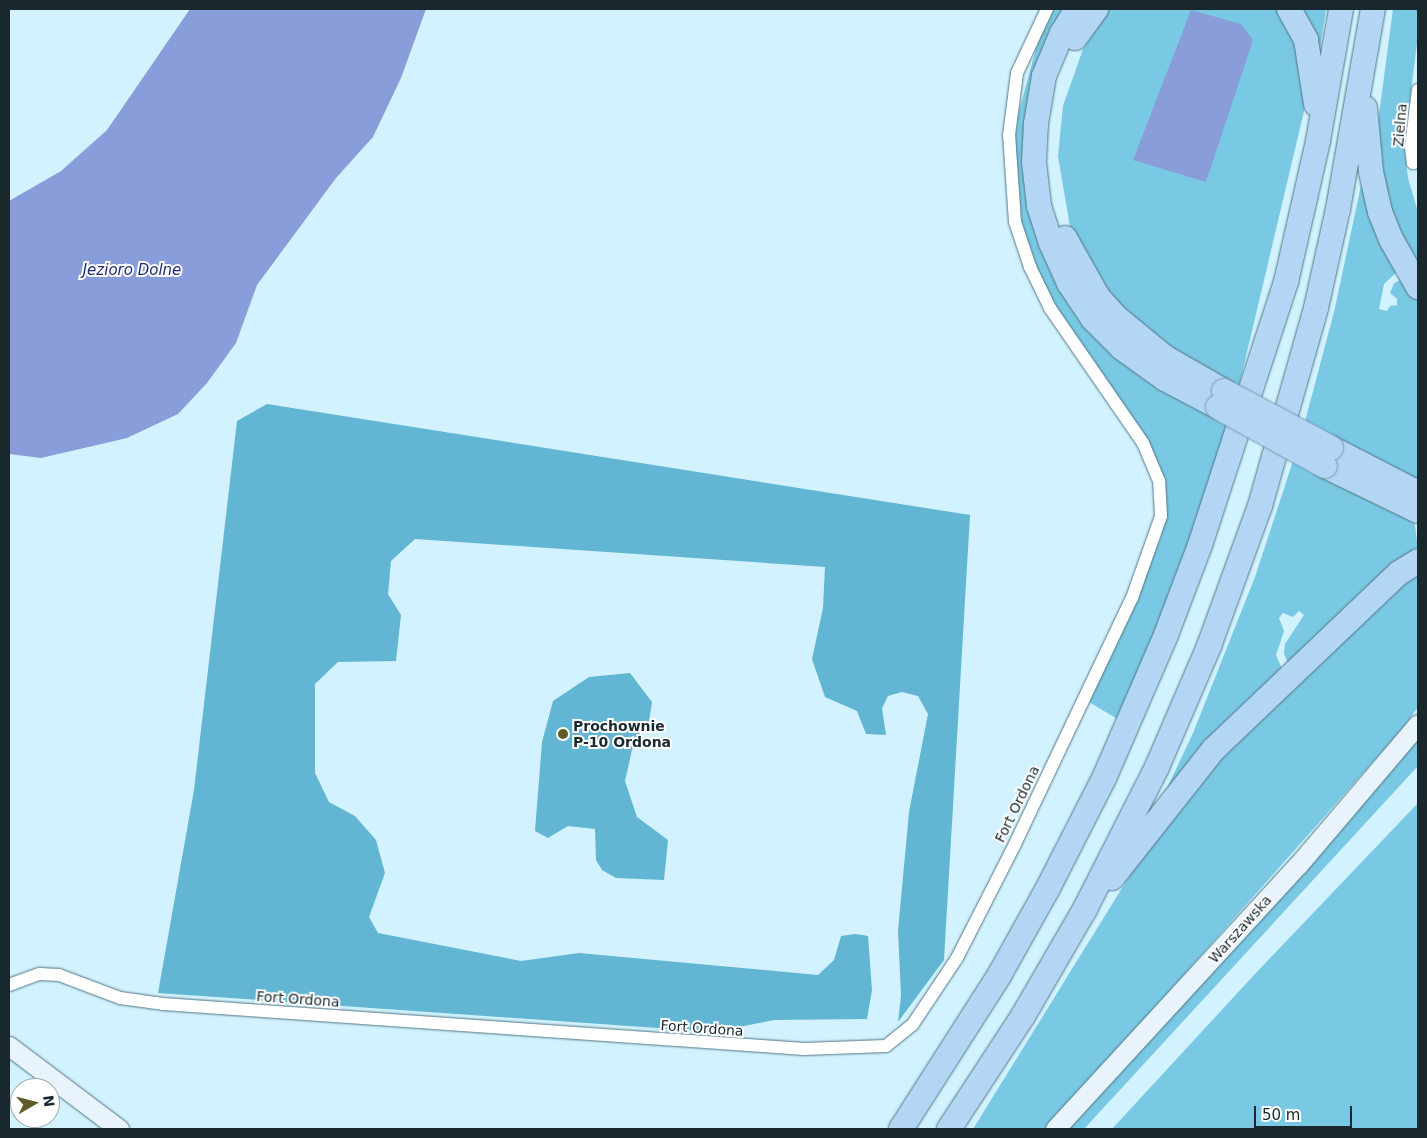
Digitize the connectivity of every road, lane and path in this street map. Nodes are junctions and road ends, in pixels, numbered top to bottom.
1 (1047, 9) edge
2 (1077, 9) edge
3 (1096, 9) edge
4 (1289, 9) edge
5 (1341, 9) edge
6 (1373, 9) edge
7 (1362, 74) junction
8 (1418, 90) edge
9 (1318, 141) junction
10 (1416, 162) edge
11 (1418, 287) edge
12 (1221, 399) junction
13 (1328, 457) junction
14 (1418, 493) edge
15 (1418, 511) edge
16 (1418, 561) edge
17 (1418, 724) edge
18 (1084, 909) junction
19 (9, 985) edge
20 (9, 1046) edge
21 (119, 1129) edge
22 (901, 1129) edge
23 (949, 1129) edge
24 (1055, 1129) edge

1 - 19 street, Fort Ordona
2 - 12 highway
3 - 12 highway
4 - 9 highway
5 - 9 highway
6 - 7 highway
7 - 11 highway
7 - 18 highway
8 - 10 street, Zielna
9 - 22 highway
12 - 13 highway, bridge
13 - 14 highway
13 - 15 highway
16 - 18 highway
17 - 24 main road, Warszawska
18 - 23 highway
20 - 21 main road

